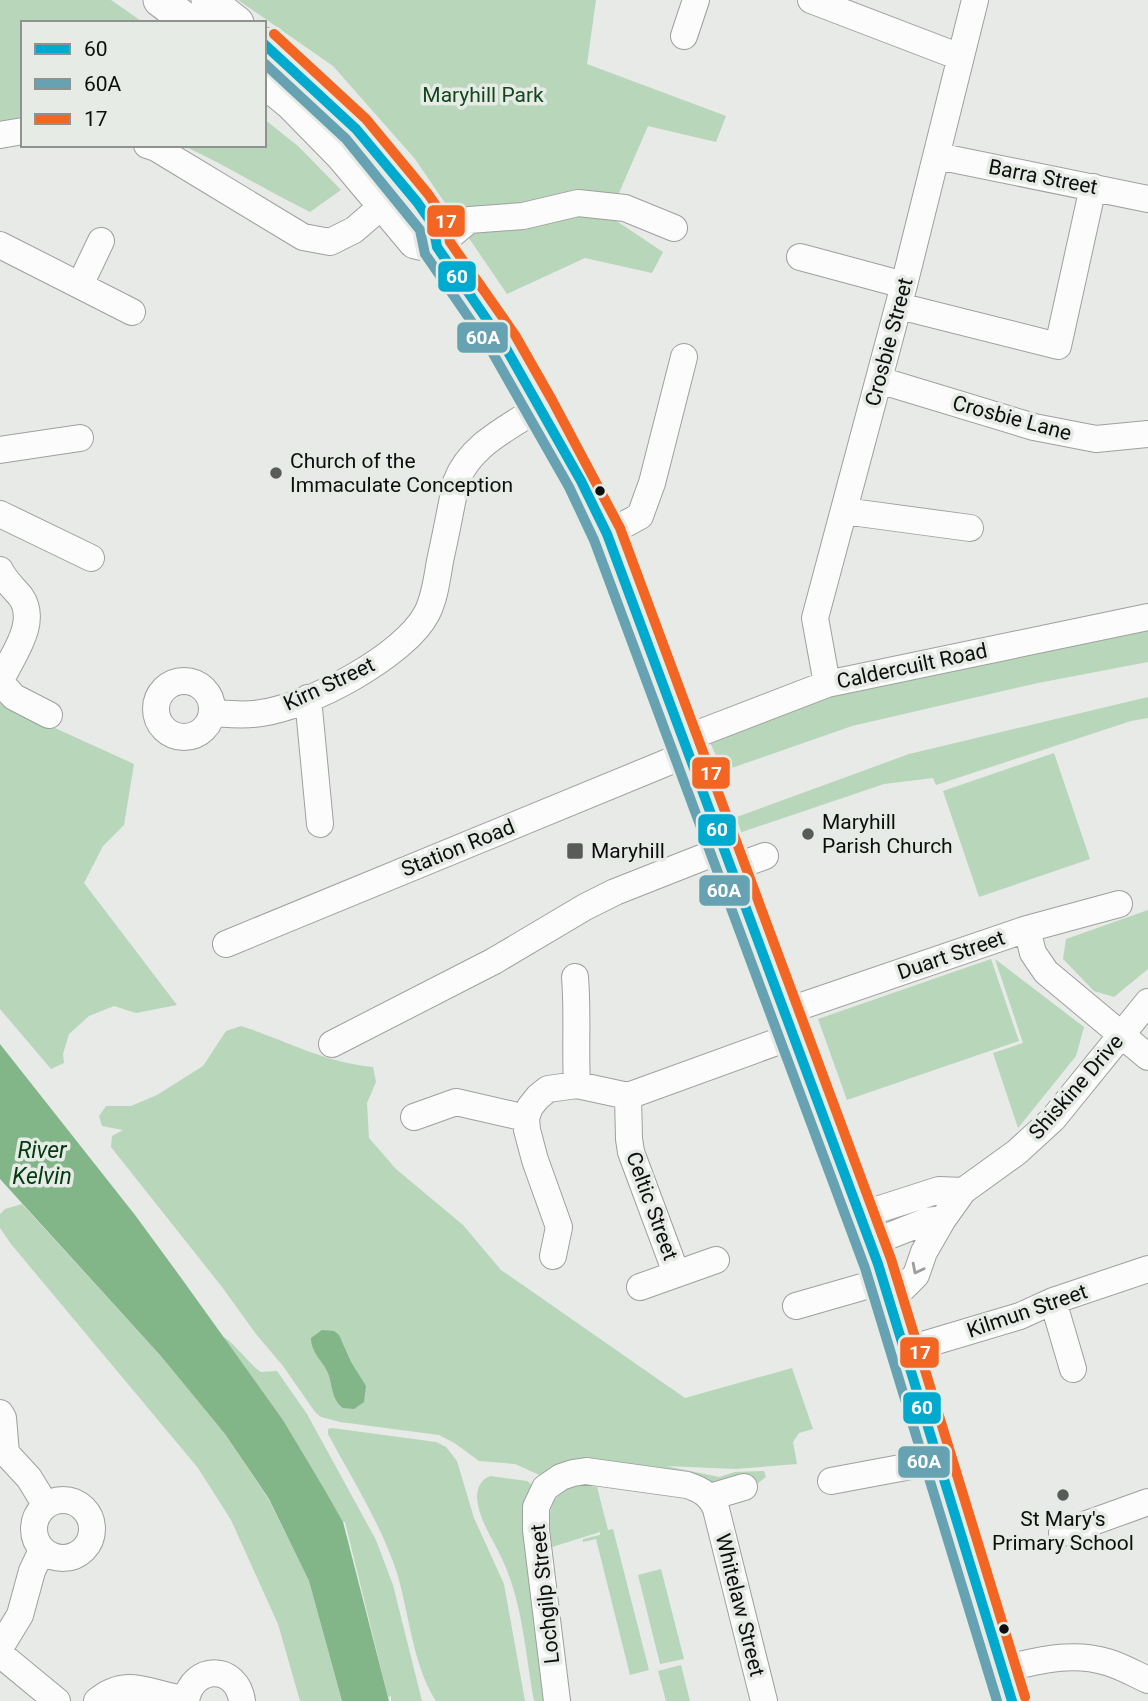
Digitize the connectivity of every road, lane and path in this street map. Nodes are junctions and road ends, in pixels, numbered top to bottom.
1 (160, 0) edge
2 (208, 0) edge
3 (696, 0) edge
4 (811, 0) edge
5 (975, 0) edge
6 (187, 21) edge
7 (234, 21) edge
8 (684, 36) dead end
9 (266, 46) edge
10 (960, 57) junction
11 (266, 83) edge
12 (153, 147) edge
13 (937, 156) junction
14 (1093, 187) junction
15 (394, 195) junction
16 (1148, 200) edge
17 (674, 228) dead end
18 (100, 242) dead end
19 (0, 245) edge
20 (437, 247) junction
21 (800, 257) dead end
22 (80, 285) junction
23 (902, 296) junction
24 (132, 312) dead end
25 (684, 357) dead end
26 (879, 380) junction
27 (540, 407) junction
28 (1148, 434) edge
29 (80, 438) dead end
30 (0, 450) edge
31 (844, 511) junction
32 (0, 514) edge
33 (970, 528) dead end
34 (607, 534) junction
35 (91, 558) dead end
36 (0, 570) edge
37 (1148, 617) edge
38 (827, 684) junction
39 (308, 698) junction
40 (213, 713) dead end
41 (49, 715) dead end
42 (689, 753) junction
43 (320, 824) dead end
44 (725, 852) junction
45 (765, 856) dead end
46 (1119, 904) dead end
47 (1027, 929) junction
48 (226, 944) dead end
49 (575, 977) dead end
50 (1148, 1002) edge
51 (789, 1024) junction
52 (1122, 1035) junction
53 (332, 1044) dead end
54 (1148, 1057) edge
55 (577, 1085) junction
56 (628, 1096) junction
57 (414, 1117) dead end
58 (526, 1118) junction
59 (963, 1191) junction
60 (943, 1219) junction
61 (866, 1229) junction
62 (553, 1256) dead end
63 (716, 1260) dead end
64 (1148, 1269) edge
65 (676, 1273) junction
66 (640, 1287) dead end
67 (887, 1291) junction
68 (1053, 1301) junction
69 (796, 1306) dead end
70 (906, 1350) junction
71 (1073, 1369) dead end
72 (0, 1413) edge
73 (938, 1461) junction
74 (831, 1481) dead end
75 (744, 1487) dead end
76 (713, 1503) junction
77 (1148, 1503) edge
78 (45, 1504) junction
79 (1062, 1533) dead end
80 (42, 1550) junction
81 (0, 1648) edge
82 (0, 1654) edge
83 (1002, 1669) junction
84 (1148, 1680) edge
85 (186, 1700) edge
86 (57, 1701) edge
87 (97, 1701) edge
88 (242, 1701) edge
89 (557, 1701) edge
90 (764, 1701) edge
91 (1012, 1701) edge

1 - 6 main road
2 - 7 main road
3 - 8 street
4 - 10 street
5 - 10 street, Crosbie Street
9 - 15 main road
10 - 13 street, Crosbie Street
11 - 15 main road
12 - 15 street
13 - 14 street, Barra Street
13 - 23 street, Crosbie Street
14 - 16 street, Barra Street
14 - 23 street
15 - 20 main road
17 - 20 street
18 - 22 street
19 - 22 street
20 - 27 main road
21 - 23 street
22 - 24 street
23 - 26 street, Crosbie Street
25 - 34 street
26 - 28 street, Crosbie Lane
26 - 31 street, Crosbie Street
27 - 34 main road
27 - 39 street, Kirn Street
29 - 30 street
31 - 33 street
31 - 38 street, Crosbie Street
32 - 35 street
34 - 42 main road
36 - 41 street
37 - 38 street, Caldercuilt Road
38 - 42 street, Caldercuilt Road
39 - 40 street, Kirn Street
39 - 43 street
42 - 44 main road
42 - 48 street, Station Road
44 - 45 street
44 - 51 main road
44 - 53 street
46 - 47 street, Duart Street
47 - 51 street, Duart Street
47 - 52 street
49 - 55 street
50 - 52 street, Shiskine Drive
51 - 56 street
51 - 61 main road
52 - 54 street
52 - 59 street, Shiskine Drive
55 - 56 street
55 - 58 street
56 - 65 street, Celtic Street
57 - 58 street
58 - 62 street
59 - 60 street, Shiskine Drive
59 - 61 street
60 - 61 street
60 -> 67 street, Shiskine Drive
61 - 67 main road
63 - 65 street, Celtic Street
64 - 68 street, Kilmun Street
65 - 66 street, Celtic Street
67 - 69 street
67 - 70 main road
68 - 70 street, Kilmun Street
68 - 71 street
70 - 73 main road
72 - 78 street
73 - 74 street
73 - 83 main road
75 - 76 street
76 - 89 street, Lochgilp Street
76 - 90 street, Whitelaw Street
77 - 79 street
78 - 80 street
78 - 80 street
80 - 81 street
82 - 86 street
83 - 84 street
83 - 91 main road
85 - 87 street
85 - 88 street

